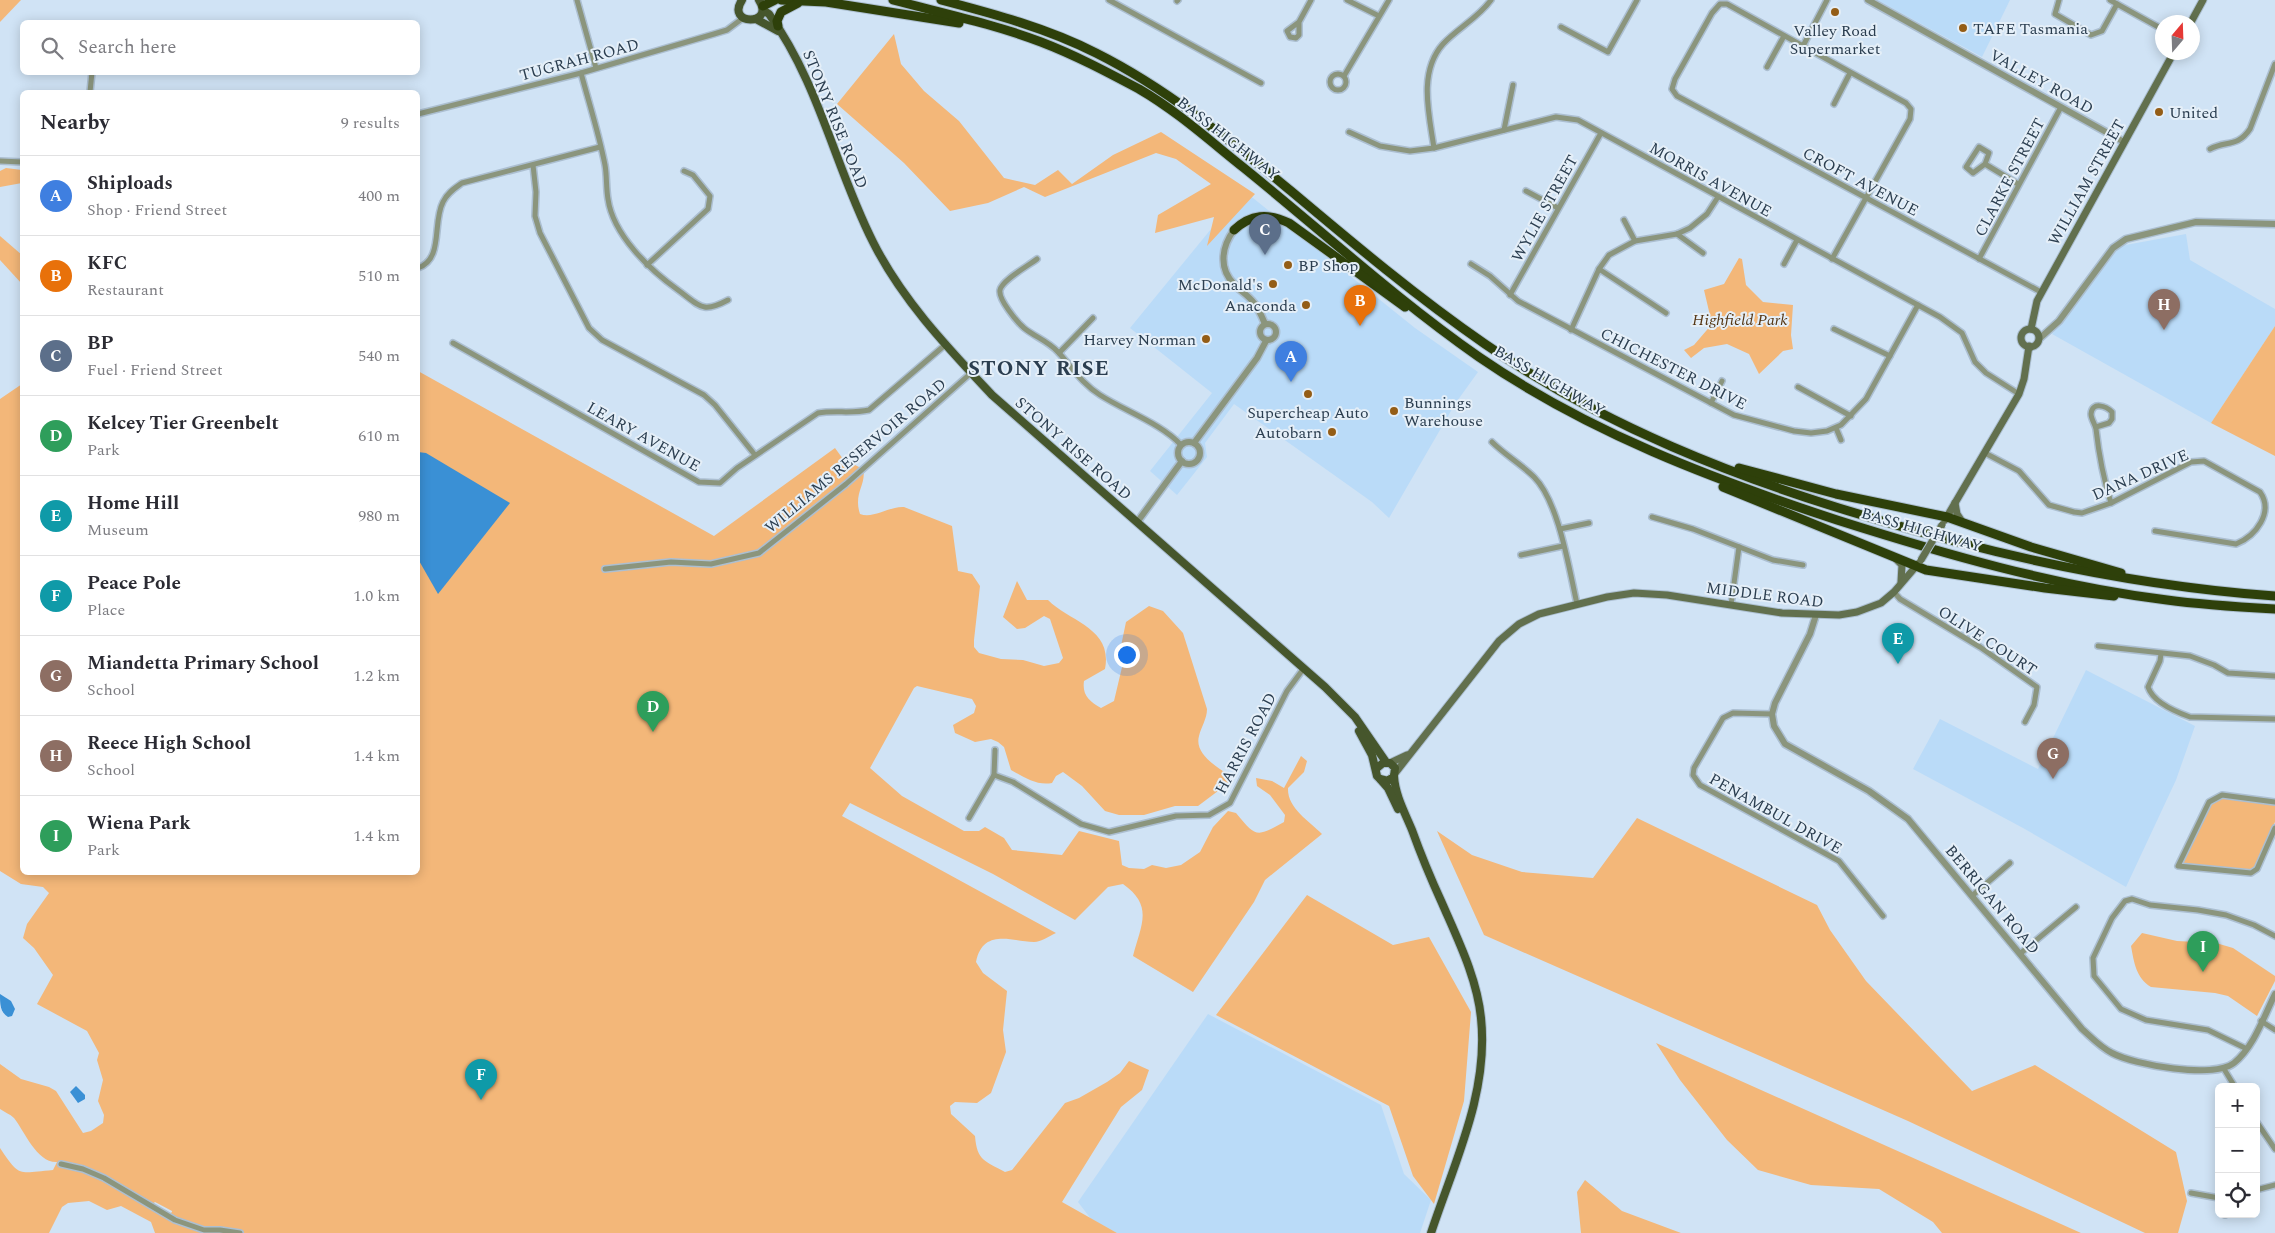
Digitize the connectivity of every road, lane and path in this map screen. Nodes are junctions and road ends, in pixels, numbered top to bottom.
1 (577, 0) edge
2 (775, 0) edge
3 (781, 0) edge
4 (893, 0) edge
5 (941, 0) edge
6 (1109, 0) edge
7 (1311, 0) edge
8 (1347, 0) edge
9 (1388, 0) edge
10 (1491, 0) edge
11 (1637, 0) edge
12 (1827, 0) edge
13 (1868, 0) edge
14 (2060, 0) edge
15 (2110, 0) edge
16 (2203, 0) edge
17 (740, 1) edge
18 (801, 2) junction
19 (2117, 4) junction
20 (762, 5) edge
21 (2195, 15) edge
22 (1379, 16) junction
23 (743, 18) junction
24 (756, 19) junction
25 (1299, 22) dead end
26 (2155, 25) edge
27 (1561, 27) dead end
28 (780, 30) junction
29 (1020, 35) junction
30 (1784, 36) junction
31 (1803, 46) junction
32 (2170, 60) edge
33 (2275, 64) edge
34 (1767, 67) dead end
35 (596, 68) junction
36 (582, 73) junction
37 (1850, 73) junction
38 (92, 75) edge
39 (1344, 76) dead end
40 (1262, 83) dead end
41 (1513, 85) dead end
42 (90, 90) edge
43 (1834, 104) dead end
44 (2061, 107) junction
45 (420, 114) edge
46 (1504, 130) junction
47 (1349, 132) dead end
48 (1601, 133) junction
49 (2124, 142) junction
50 (600, 147) junction
51 (1434, 148) junction
52 (2210, 149) dead end
53 (0, 161) edge
54 (20, 162) edge
55 (1985, 164) junction
56 (533, 165) junction
57 (684, 171) dead end
58 (2018, 184) junction
59 (1526, 191) dead end
60 (1718, 197) junction
61 (1866, 197) junction
62 (1558, 208) junction
63 (1624, 220) dead end
64 (2275, 224) edge
65 (1234, 230) joint
66 (1677, 234) junction
67 (1797, 240) junction
68 (1635, 241) junction
69 (1702, 253) dead end
70 (1037, 259) dead end
71 (1832, 259) junction
72 (1979, 259) junction
73 (1471, 264) dead end
74 (1784, 264) dead end
75 (647, 265) junction
76 (420, 267) edge
77 (1599, 268) junction
78 (2041, 292) junction
79 (1510, 295) junction
80 (728, 300) dead end
81 (1918, 305) junction
82 (1666, 313) dead end
83 (1093, 318) dead end
84 (1264, 324) junction
85 (1437, 326) junction
86 (1834, 329) dead end
87 (2031, 329) junction
88 (1571, 330) junction
89 (2039, 339) junction
90 (1266, 341) junction
91 (452, 343) dead end
92 (945, 345) junction
93 (2029, 346) junction
94 (1059, 353) junction
95 (1890, 356) junction
96 (971, 373) junction
97 (1722, 381) dead end
98 (1798, 388) dead end
99 (2019, 394) junction
100 (1711, 403) junction
101 (1851, 416) junction
102 (2096, 427) junction
103 (1836, 428) junction
104 (1619, 436) junction
105 (1841, 440) dead end
106 (1492, 442) dead end
107 (1194, 443) junction
108 (1181, 445) junction
109 (1674, 448) junction
110 (1985, 454) junction
111 (755, 456) junction
112 (1182, 462) junction
113 (1955, 503) junction
114 (2111, 503) junction
115 (1652, 517) dead end
116 (1947, 517) junction
117 (1138, 521) junction
118 (1589, 522) dead end
119 (1963, 523) junction
120 (1560, 529) junction
121 (2155, 531) dead end
122 (1563, 546) junction
123 (1739, 547) junction
124 (1521, 555) dead end
125 (1893, 556) junction
126 (1918, 563) junction
127 (1803, 565) dead end
128 (605, 569) dead end
129 (1901, 585) junction
130 (2175, 586) junction
131 (1894, 592) junction
132 (2275, 596) edge
133 (2166, 600) junction
134 (1577, 604) junction
135 (1731, 605) junction
136 (2275, 608) edge
137 (1816, 615) junction
138 (2098, 646) dead end
139 (2161, 654) junction
140 (1304, 668) junction
141 (2275, 676) edge
142 (1342, 704) junction
143 (1772, 714) junction
144 (2275, 718) edge
145 (2024, 722) dead end
146 (995, 750) dead end
147 (1410, 753) junction
148 (1388, 762) junction
149 (1377, 768) junction
150 (1395, 774) junction
151 (994, 775) junction
152 (1380, 779) junction
153 (2275, 802) edge
154 (969, 818) dead end
155 (2275, 828) edge
156 (2273, 838) edge
157 (1419, 851) junction
158 (2010, 863) dead end
159 (1972, 895) junction
160 (2076, 907) dead end
161 (1883, 916) dead end
162 (2275, 936) edge
163 (2021, 953) junction
164 (2275, 994) edge
165 (2261, 1021) junction
166 (2275, 1030) edge
167 (2247, 1049) junction
168 (2224, 1069) junction
169 (2233, 1083) edge
170 (2260, 1127) edge
171 (2275, 1149) edge
172 (61, 1164) dead end
173 (2275, 1185) edge
174 (2260, 1189) edge
175 (2191, 1192) dead end
176 (2215, 1197) edge
177 (240, 1233) edge
178 (1431, 1233) edge

1 - 35 street
2 - 20 highway
3 - 18 highway
4 - 29 highway, BASS HIGHWAY
5 - 109 highway, BASS HIGHWAY
6 - 40 street
7 - 25 street
8 - 22 street
9 - 22 street
10 - 51 street
11 - 27 street
12 - 31 street
13 - 44 street, VALLEY ROAD
14 - 19 street
15 - 19 street
16 - 21 main road
17 - 23 main road
18 - 28 highway
18 - 29 highway
19 - 26 street
20 - 24 main road
20 - 28 main road, STONY RISE ROAD
22 - 39 street
23 - 24 main road
23 - 35 street, TUGRAH ROAD
24 - 28 main road, STONY RISE ROAD
28 - 92 main road, STONY RISE ROAD
29 - 85 highway, BASS HIGHWAY
30 - 31 street
30 - 34 street
30 - 61 street, CROFT AVENUE
31 - 37 street
32 - 49 main road, WILLIAM STREET
33 - 52 street
35 - 36 street, TUGRAH ROAD
36 - 45 street, TUGRAH ROAD
36 - 50 street
37 - 43 street
37 - 61 street
38 - 42 street
41 - 46 street
44 - 49 street, VALLEY ROAD
44 - 58 street, CLARKE STREET
46 - 48 street, MORRIS AVENUE
46 - 51 street, MORRIS AVENUE
47 - 51 street, MORRIS AVENUE
48 - 60 street, MORRIS AVENUE
48 - 62 street, WYLIE STREET
49 - 78 main road, WILLIAM STREET
50 - 56 street
50 - 75 street
53 - 54 street
55 - 55 street
55 - 58 street
56 - 76 street
56 - 111 street
57 - 75 street
58 - 72 street, CLARKE STREET
59 - 62 street
60 - 66 street
60 - 67 street, MORRIS AVENUE
61 - 71 street
61 - 72 street, CROFT AVENUE
62 - 79 street, WYLIE STREET
63 - 68 street
64 - 89 street
65 - 84 street
65 - 85 highway
66 - 68 street
66 - 69 street
67 - 71 street, MORRIS AVENUE
67 - 74 street
68 - 77 street
70 - 94 street
71 - 81 street, MORRIS AVENUE
72 - 78 street, CROFT AVENUE
73 - 79 street, CHICHESTER DRIVE
75 - 80 street
77 - 82 street
77 - 88 street
78 - 87 main road, WILLIAM STREET
79 - 88 street, CHICHESTER DRIVE
81 - 95 street, CHICHESTER DRIVE
81 - 99 street, MORRIS AVENUE
83 - 94 street
84 - 90 street
84 - 90 street
85 - 104 highway, BASS HIGHWAY
86 - 95 street
87 - 89 main road
87 - 93 main road
88 - 100 street, CHICHESTER DRIVE
89 - 93 main road
90 - 107 street
91 - 111 street, LEARY AVENUE
92 - 96 main road, STONY RISE ROAD
92 - 111 street, LEARY AVENUE
93 - 99 main road, MIDDLE ROAD
94 - 108 street
95 - 101 street, CHICHESTER DRIVE
96 - 117 main road, STONY RISE ROAD
96 - 128 street, WILLIAMS RESERVOIR ROAD
97 - 100 street
98 - 101 street
99 - 110 main road, MIDDLE ROAD
100 - 103 street, CHICHESTER DRIVE
101 - 103 street, CHICHESTER DRIVE
102 - 102 street
102 - 114 street
103 - 105 street
104 - 125 highway
104 - 133 highway, BASS HIGHWAY
106 - 120 street
107 - 108 street
107 - 112 street
108 - 112 street
109 - 116 highway
109 - 130 highway, BASS HIGHWAY
110 - 113 main road, MIDDLE ROAD
110 - 114 street, DANA DRIVE
112 - 117 street
113 - 116 main road, MIDDLE ROAD
113 - 119 main road
114 - 121 street, DANA DRIVE
115 - 123 street
116 - 119 highway
116 - 126 main road, MIDDLE ROAD, bridge
117 - 140 main road, STONY RISE ROAD
118 - 120 street
119 - 130 highway
120 - 122 street
122 - 124 street
122 - 134 street
123 - 127 street
123 - 135 street
125 - 126 highway
125 - 129 main road
126 - 129 main road, MIDDLE ROAD
126 - 133 highway
129 - 131 main road, MIDDLE ROAD
130 - 132 highway, BASS HIGHWAY
131 - 137 main road, MIDDLE ROAD
131 - 145 street, OLIVE COURT
133 - 136 highway, BASS HIGHWAY
134 - 135 main road, MIDDLE ROAD
134 - 147 main road, MIDDLE ROAD
135 - 137 main road, MIDDLE ROAD
137 - 143 street
138 - 139 street
139 - 141 street
139 - 144 street
140 - 142 main road, STONY RISE ROAD
140 - 151 street, HARRIS ROAD
142 - 148 main road, STONY RISE ROAD
142 - 149 main road, STONY RISE ROAD
143 - 159 street, BERRIGAN ROAD
143 - 161 street, PENAMBUL DRIVE
146 - 151 street
147 - 148 main road, MIDDLE ROAD
147 - 150 main road, MIDDLE ROAD
148 - 149 main road
148 - 150 main road
149 - 152 main road
150 - 152 main road
150 - 157 main road
151 - 154 street
152 - 157 main road
153 - 156 street
155 - 156 street
157 - 178 main road
158 - 159 street
159 - 163 street, BERRIGAN ROAD
160 - 163 street
162 - 167 street
163 - 168 street, BERRIGAN ROAD
164 - 165 street
165 - 166 street
165 - 167 street
167 - 168 street
168 - 169 street
170 - 171 street
172 - 177 street
173 - 174 street
175 - 176 street

